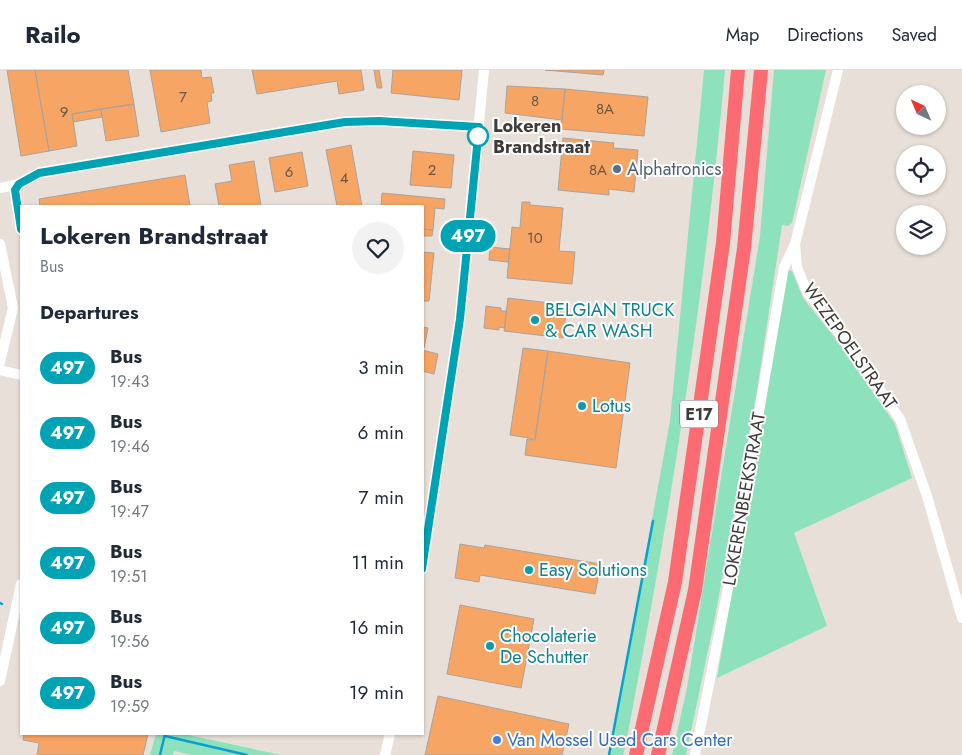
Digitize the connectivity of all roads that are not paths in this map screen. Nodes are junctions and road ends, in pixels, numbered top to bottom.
1 (484, 70) edge
2 (738, 70) edge
3 (761, 70) edge
4 (838, 70) edge
5 (479, 127) junction
6 (19, 184) junction
7 (0, 188) edge
8 (20, 223) edge
9 (0, 244) edge
10 (795, 244) junction
11 (0, 362) edge
12 (0, 370) edge
13 (20, 374) edge
14 (424, 556) edge
15 (20, 589) edge
16 (962, 618) edge
17 (0, 681) edge
18 (390, 735) edge
19 (385, 755) edge
20 (636, 755) edge
21 (658, 755) edge
22 (695, 755) edge

1 - 5 street
2 - 20 highway, E17
3 - 21 highway, E17
4 - 10 street, WEZEPOELSTRAAT
5 - 6 street
5 - 14 street
6 - 7 street
6 - 8 street
9 - 11 street
10 - 16 street, WEZEPOELSTRAAT
10 - 22 street, LOKERENBEEKSTRAAT
12 - 13 street
15 - 17 street
18 - 19 street

